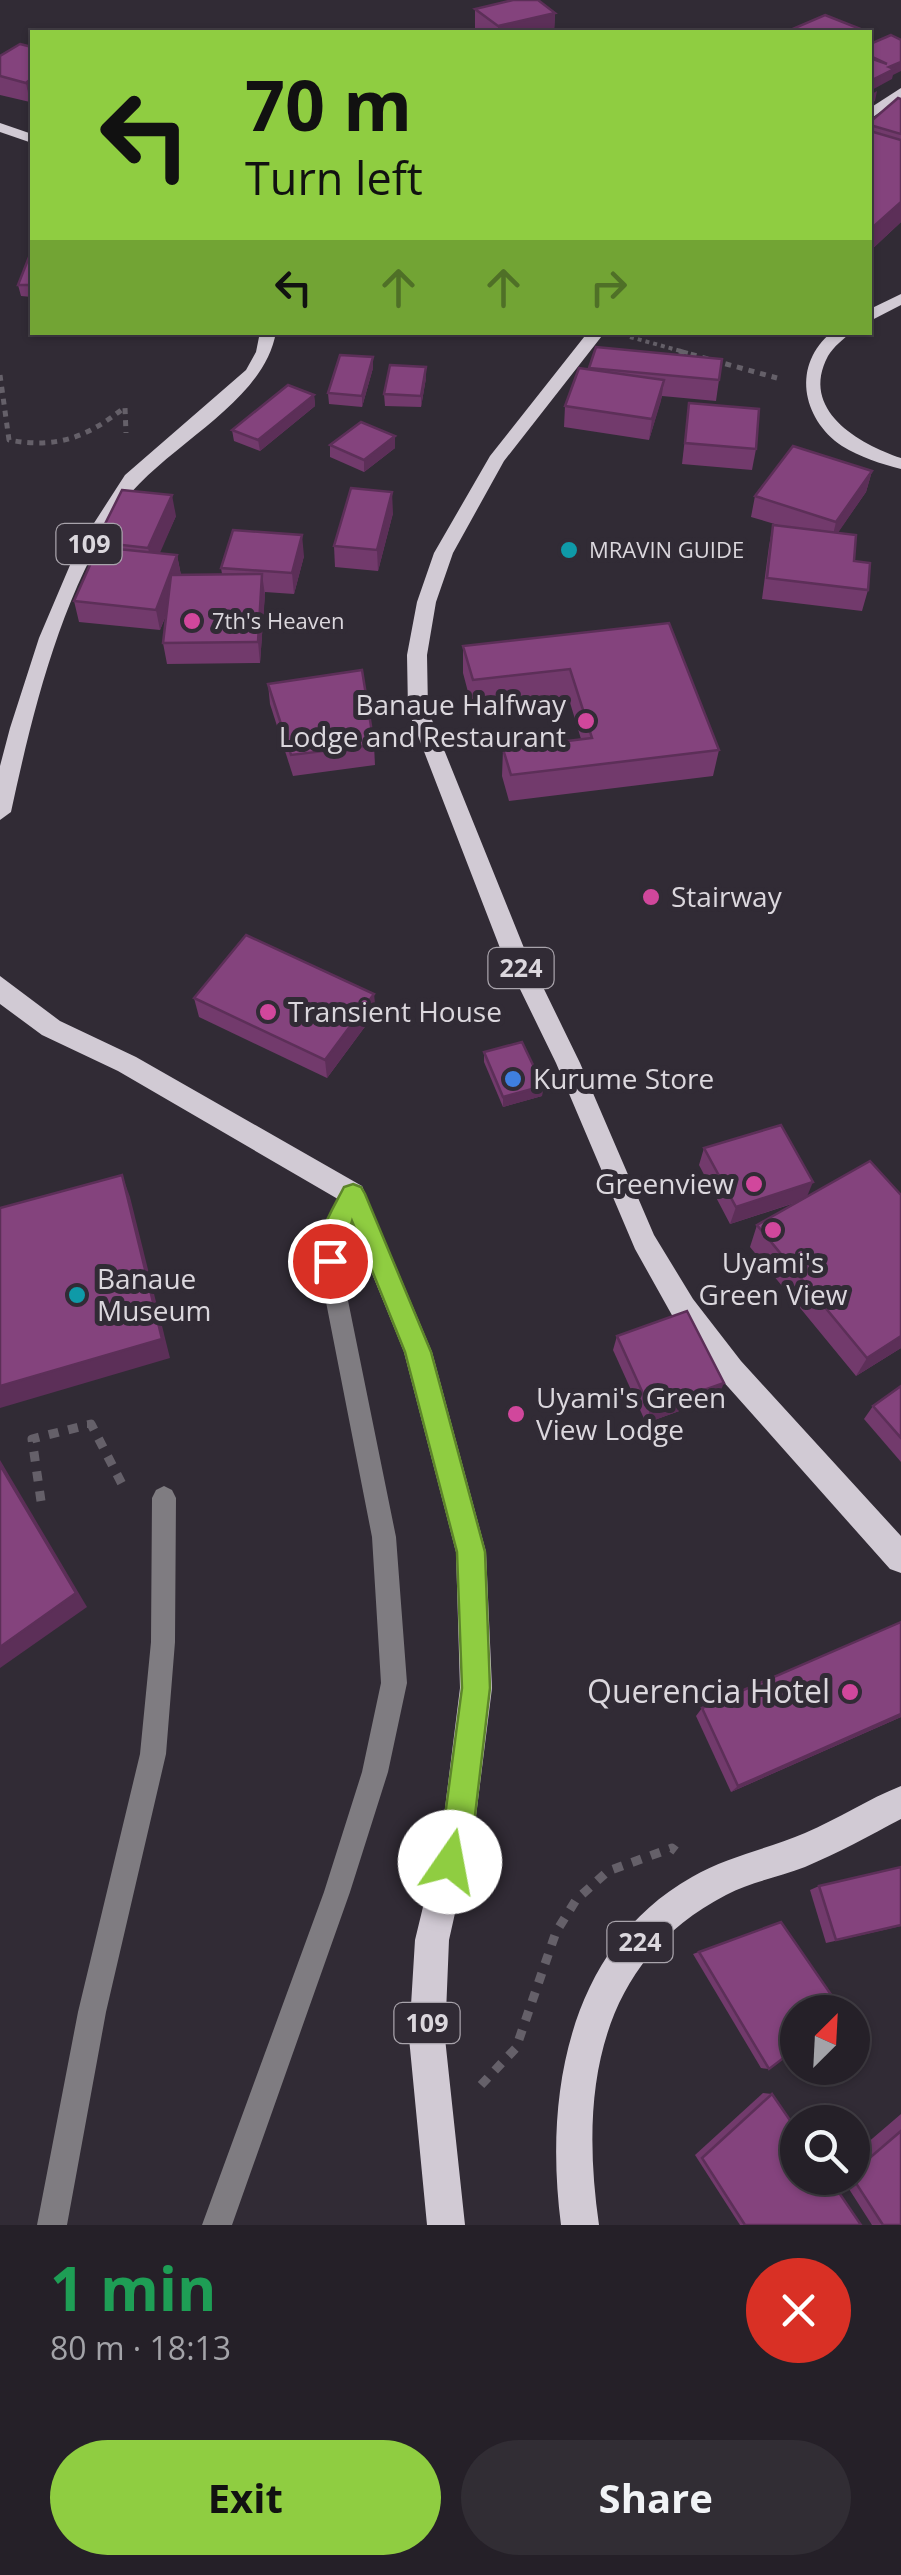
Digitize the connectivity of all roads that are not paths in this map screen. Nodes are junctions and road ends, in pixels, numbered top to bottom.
1 (901, 92) edge
2 (872, 114) edge
3 (0, 127) edge
4 (30, 139) edge
5 (901, 299) edge
6 (872, 315) edge
7 (268, 335) edge
8 (594, 335) edge
9 (839, 335) edge
10 (901, 464) edge
11 (0, 812) edge
12 (0, 986) edge
13 (353, 1194) junction
14 (164, 1498) dead end
15 (901, 1558) edge
16 (901, 1802) edge
17 (52, 2225) edge
18 (217, 2225) edge
19 (446, 2225) edge
20 (580, 2225) edge

1 - 2 main road
3 - 4 main road
5 - 6 main road
7 - 11 main road, 109
8 - 15 main road, 224
9 - 10 main road
12 - 13 main road
13 - 18 lane
13 - 19 main road, 109
14 - 17 lane
16 - 20 main road, 224

